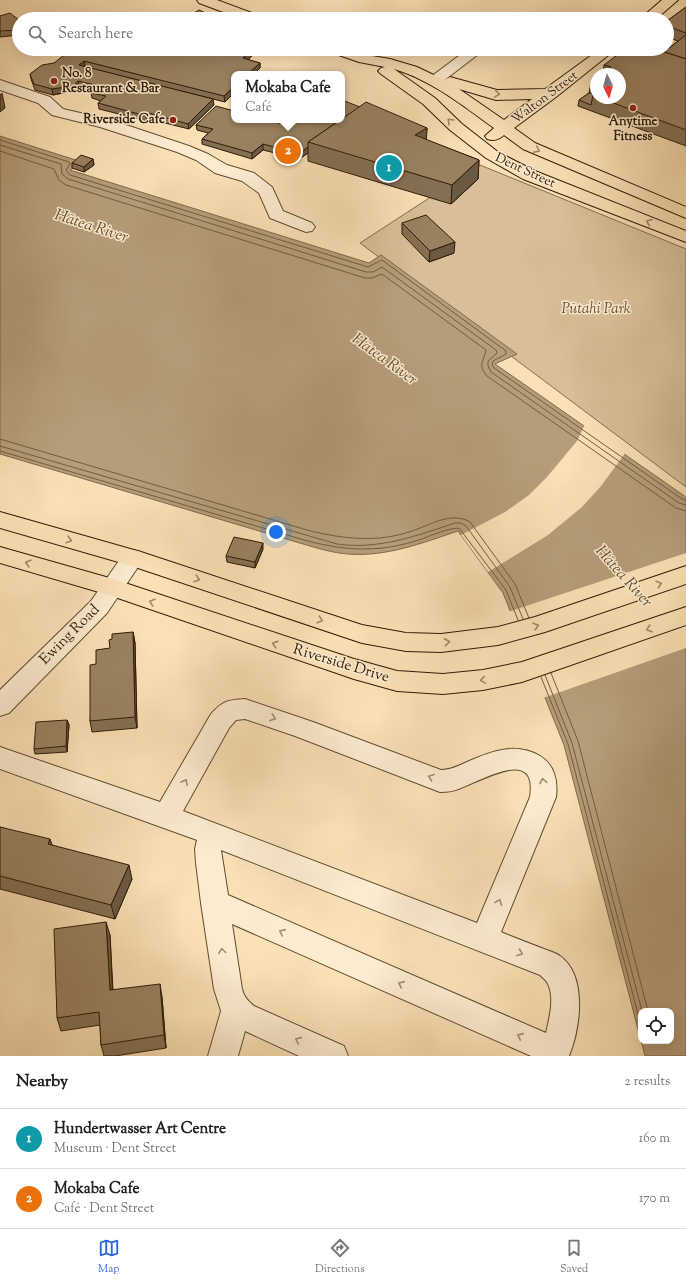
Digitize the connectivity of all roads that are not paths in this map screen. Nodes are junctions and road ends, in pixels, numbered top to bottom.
1 (204, 0) edge
2 (671, 0) edge
3 (236, 12) edge
4 (656, 12) edge
5 (355, 56) edge
6 (468, 56) edge
7 (600, 56) edge
8 (364, 59) junction
9 (418, 74) junction
10 (437, 79) junction
11 (0, 85) edge
12 (551, 94) junction
13 (504, 128) junction
14 (480, 146) junction
15 (686, 212) edge
16 (306, 227) dead end
17 (686, 237) edge
18 (0, 520) edge
19 (0, 555) edge
20 (133, 558) junction
21 (686, 575) edge
22 (113, 588) junction
23 (686, 616) edge
24 (0, 706) edge
25 (0, 758) edge
26 (166, 816) junction
27 (212, 833) junction
28 (215, 903) junction
29 (484, 938) junction
30 (236, 1010) junction
31 (555, 1054) edge
32 (223, 1056) edge
33 (333, 1056) edge

1 - 3 main road
2 - 4 main road
5 - 8 main road, Dent Street
6 - 10 street
7 - 12 main road, Walton Street
8 - 9 main road, Dent Street
14 -> 8 main road, Dent Street
9 - 10 main road
9 - 13 main road, Dent Street
10 -> 12 main road
11 - 16 street
12 - 13 main road, Walton Street
13 - 14 main road, Walton Street
13 -> 15 main road, Dent Street
17 -> 14 main road, Dent Street
18 -> 20 main road
22 -> 19 main road, Riverside Drive
20 -> 21 main road
20 - 22 street, Ewing Road
23 -> 22 main road, Riverside Drive
22 - 24 street, Ewing Road
25 - 26 street
26 - 27 street
26 - 29 street
27 - 28 street
27 - 29 street
30 -> 28 street
31 -> 28 street
29 -> 31 street
30 - 32 street
33 -> 30 street

